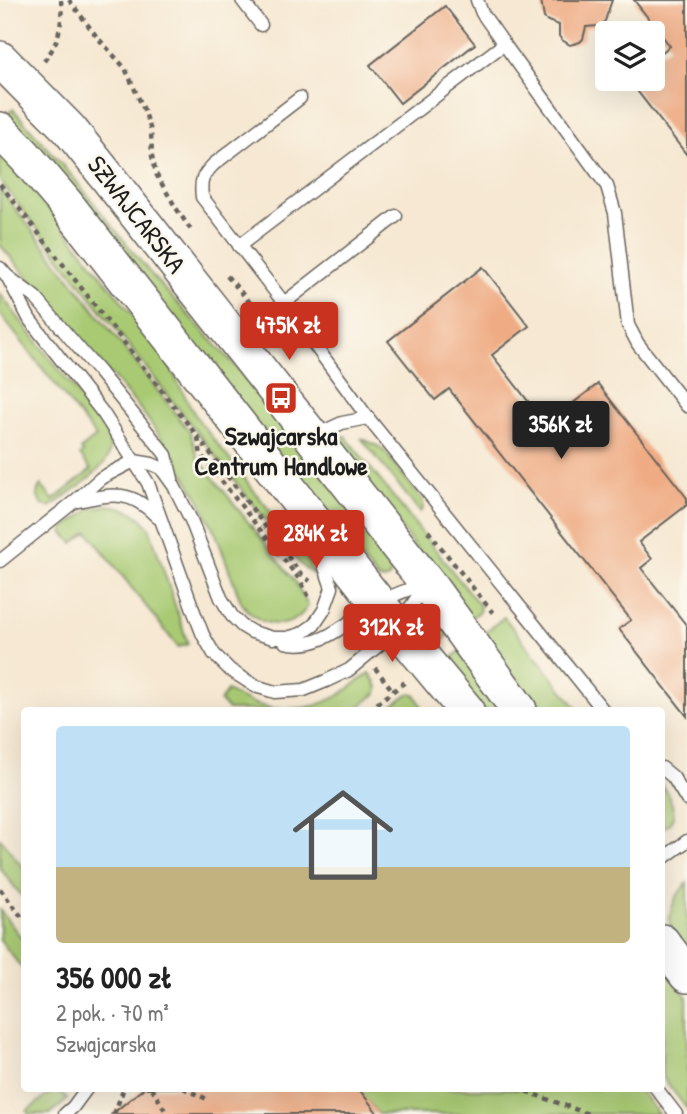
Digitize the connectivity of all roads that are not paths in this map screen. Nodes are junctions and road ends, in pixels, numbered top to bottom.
1 (242, 0) edge
2 (477, 0) edge
3 (261, 25) dead end
4 (504, 44) junction
5 (0, 60) edge
6 (23, 76) edge
7 (300, 98) dead end
8 (0, 130) edge
9 (396, 216) dead end
10 (239, 246) junction
11 (4, 272) edge
12 (284, 303) junction
13 (687, 406) edge
14 (368, 418) junction
15 (312, 437) junction
16 (134, 461) junction
17 (174, 486) junction
18 (75, 501) junction
19 (298, 502) junction
20 (162, 522) junction
21 (0, 561) edge
22 (427, 583) junction
23 (388, 615) junction
24 (273, 638) junction
25 (417, 673) junction
26 (451, 707) edge
27 (462, 707) edge
28 (519, 707) edge
29 (602, 707) edge
30 (665, 770) edge
31 (687, 800) edge
32 (687, 841) edge
33 (665, 857) edge
34 (665, 946) edge
35 (687, 975) edge
36 (84, 1092) edge
37 (659, 1092) edge
38 (65, 1114) edge
39 (676, 1114) edge

1 - 3 lane
2 - 4 lane
4 - 10 lane
4 - 13 lane
5 - 6 street, SZWAJCARSKA
6 - 15 street, SZWAJCARSKA
7 - 10 lane
8 - 19 street, SZWAJCARSKA
9 - 12 lane
10 - 12 lane
11 - 16 lane
11 - 17 lane
12 - 14 lane
14 - 15 lane
14 - 29 lane
15 - 22 street, SZWAJCARSKA
16 - 17 lane
16 - 18 lane
16 - 20 lane
17 - 24 lane
18 - 20 lane
18 - 21 lane
19 - 23 street, SZWAJCARSKA
19 - 24 lane
20 - 23 lane
22 - 23 lane
22 - 23 lane
22 - 28 street, SZWAJCARSKA
23 - 24 lane
23 - 25 street, SZWAJCARSKA
25 - 26 lane
25 - 27 street, SZWAJCARSKA
30 - 31 lane
32 - 33 lane
34 - 35 street
36 - 38 lane
37 - 39 lane

